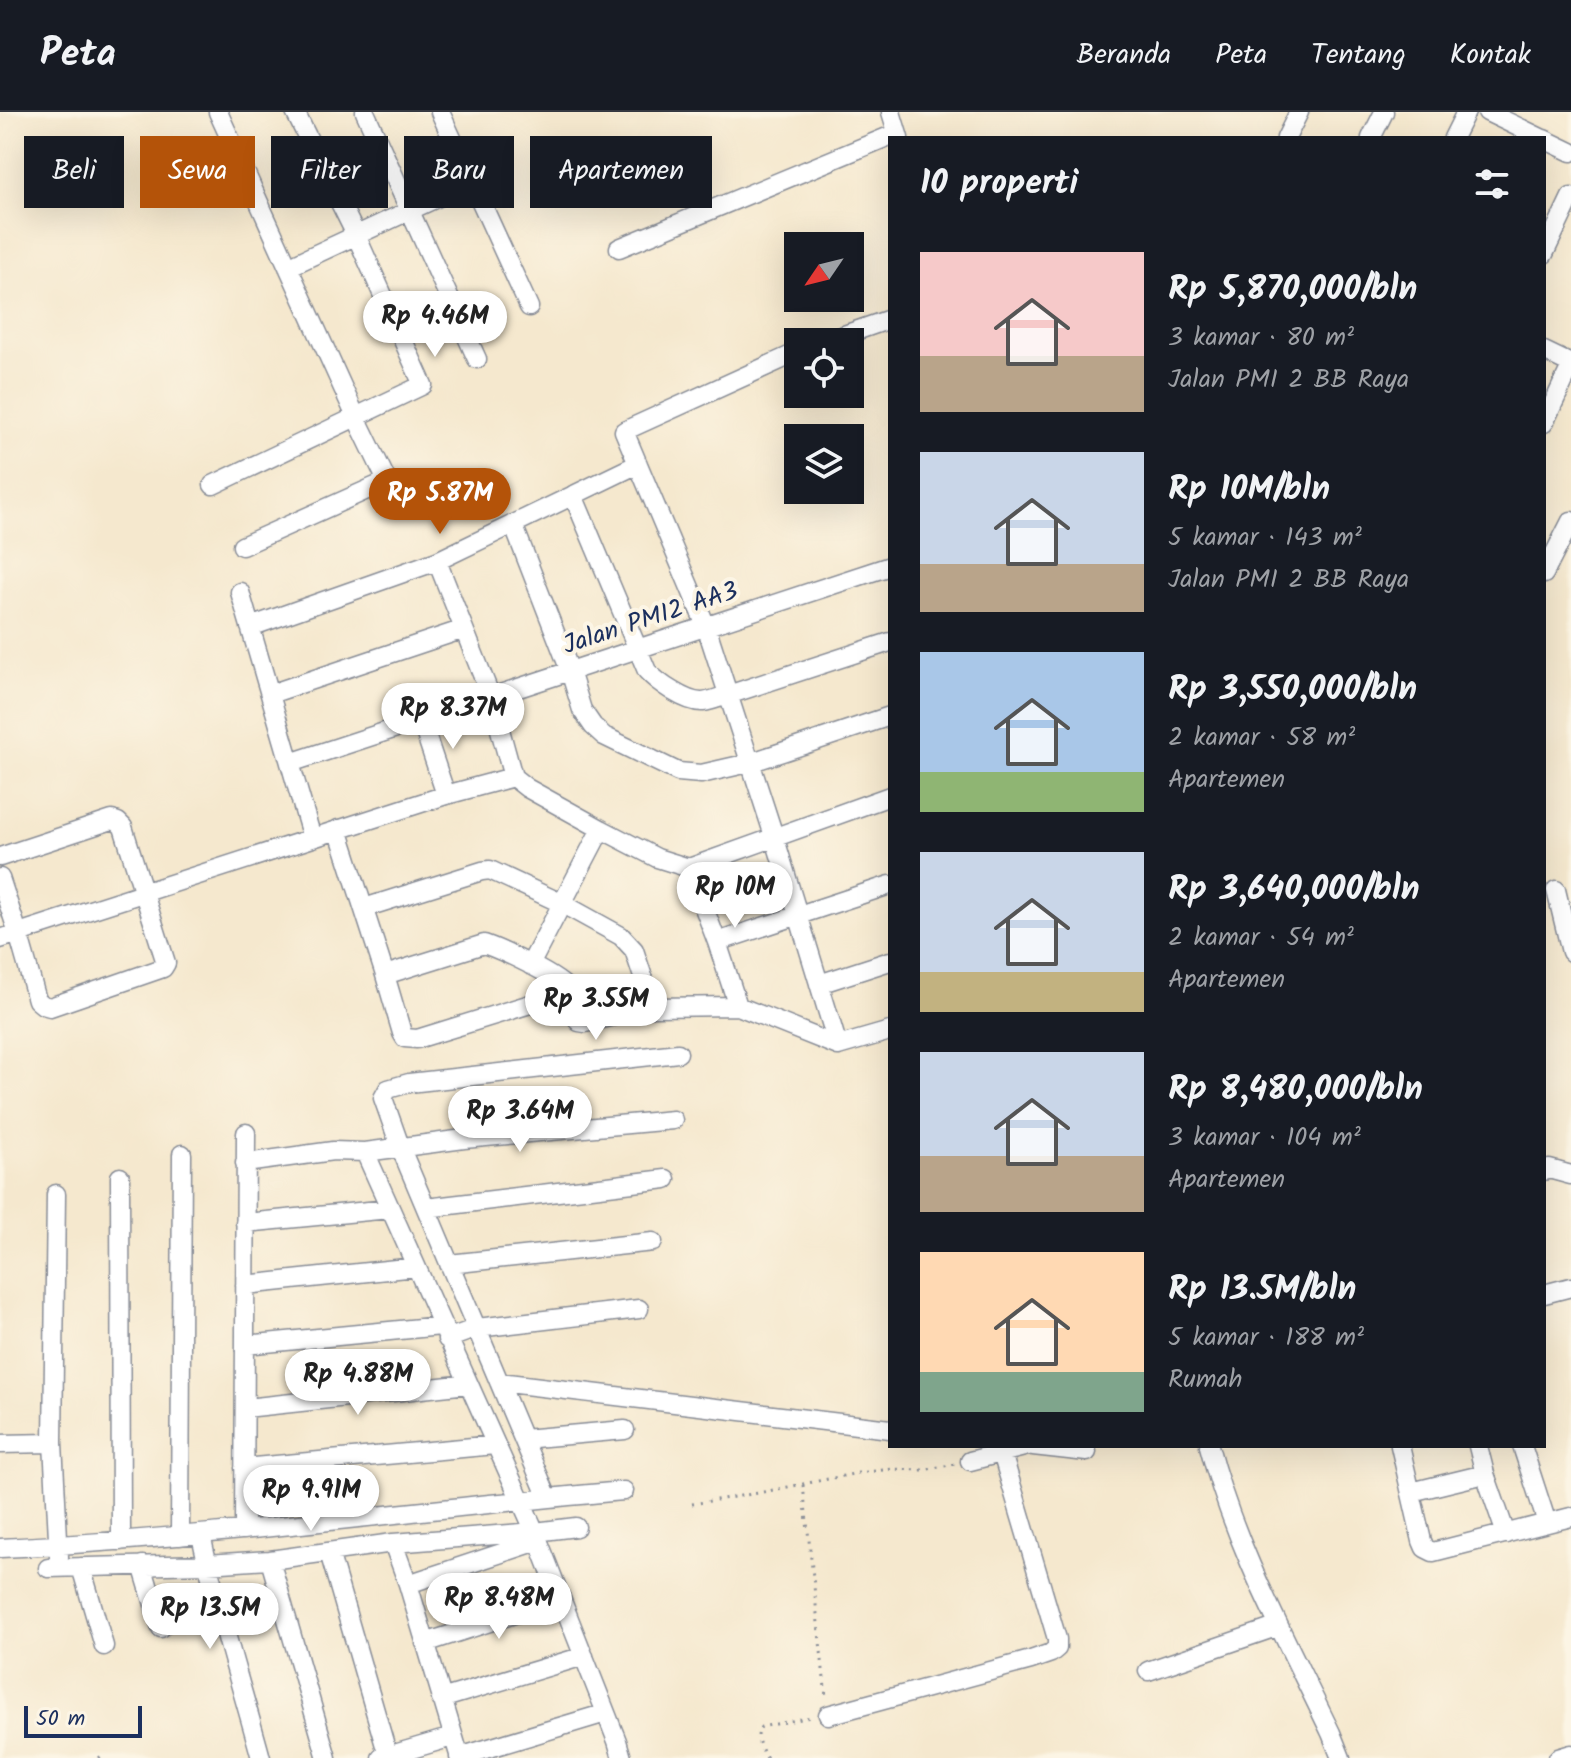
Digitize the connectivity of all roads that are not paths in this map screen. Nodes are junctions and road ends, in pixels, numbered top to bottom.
1 (218, 112) edge
2 (295, 112) edge
3 (365, 112) edge
4 (440, 112) edge
5 (891, 112) edge
6 (1299, 112) edge
7 (1384, 112) edge
8 (1466, 112) edge
9 (1487, 112) edge
10 (898, 135) edge
11 (451, 136) edge
12 (1287, 136) edge
13 (1372, 136) edge
14 (1454, 136) edge
15 (1534, 136) edge
16 (888, 139) edge
17 (1546, 141) edge
18 (1571, 152) edge
19 (1571, 197) edge
20 (416, 208) edge
21 (483, 208) edge
22 (410, 211) junction
23 (356, 235) junction
24 (619, 248) dead end
25 (1546, 250) edge
26 (288, 267) junction
27 (529, 307) dead end
28 (888, 320) edge
29 (864, 328) edge
30 (1546, 352) edge
31 (784, 358) edge
32 (477, 359) dead end
33 (1571, 365) edge
34 (356, 417) junction
35 (1546, 419) edge
36 (638, 464) junction
37 (213, 485) dead end
38 (573, 495) junction
39 (1571, 521) edge
40 (513, 524) junction
41 (242, 546) dead end
42 (437, 561) junction
43 (888, 567) edge
44 (1546, 570) edge
45 (240, 592) dead end
46 (706, 626) junction
47 (250, 627) junction
48 (464, 629) junction
49 (888, 643) edge
50 (637, 649) junction
51 (570, 671) junction
52 (270, 694) junction
53 (728, 695) junction
54 (491, 697) junction
55 (888, 717) edge
56 (421, 720) junction
57 (290, 763) junction
58 (749, 763) junction
59 (513, 777) junction
60 (446, 795) junction
61 (888, 797) edge
62 (338, 829) junction
63 (601, 829) junction
64 (312, 838) junction
65 (775, 839) junction
66 (0, 857) edge
67 (689, 868) junction
68 (0, 878) edge
69 (888, 886) edge
70 (1557, 889) edge
71 (143, 893) junction
72 (563, 904) junction
73 (364, 908) junction
74 (797, 916) junction
75 (18, 933) junction
76 (0, 939) edge
77 (717, 942) junction
78 (1571, 952) edge
79 (888, 962) edge
80 (530, 965) junction
81 (385, 975) junction
82 (819, 984) junction
83 (569, 992) junction
84 (738, 1006) junction
85 (653, 1007) junction
86 (888, 1032) edge
87 (838, 1046) junction
88 (678, 1053) dead end
89 (673, 1120) dead end
90 (246, 1133) dead end
91 (401, 1149) junction
92 (365, 1152) junction
93 (182, 1154) dead end
94 (245, 1163) junction
95 (1571, 1164) edge
96 (1547, 1170) edge
97 (1571, 1175) edge
98 (120, 1177) dead end
99 (666, 1179) dead end
100 (56, 1194) dead end
101 (426, 1208) junction
102 (389, 1209) junction
103 (245, 1223) junction
104 (653, 1242) dead end
105 (449, 1264) junction
106 (415, 1267) junction
107 (245, 1285) junction
108 (1571, 1287) edge
109 (1546, 1293) edge
110 (639, 1309) dead end
111 (477, 1328) junction
112 (444, 1332) junction
113 (245, 1345) junction
114 (499, 1382) junction
115 (468, 1384) junction
116 (245, 1408) junction
117 (888, 1429) edge
118 (625, 1430) dead end
119 (523, 1439) junction
120 (53, 1443) junction
121 (0, 1444) edge
122 (495, 1445) junction
123 (1050, 1448) edge
124 (1210, 1448) edge
125 (1400, 1448) edge
126 (1478, 1448) edge
127 (1523, 1448) edge
128 (1002, 1450) edge
129 (1087, 1452) dead end
130 (970, 1461) road end
131 (244, 1468) junction
132 (1485, 1474) junction
133 (624, 1491) dead end
134 (1411, 1492) junction
135 (548, 1498) junction
136 (520, 1500) junction
137 (1571, 1517) edge
138 (1547, 1523) junction
139 (576, 1527) dead end
140 (244, 1530) junction
141 (1506, 1534) junction
142 (201, 1535) junction
143 (180, 1536) junction
144 (536, 1536) junction
145 (121, 1541) junction
146 (393, 1543) junction
147 (57, 1545) junction
148 (0, 1548) edge
149 (329, 1552) junction
150 (270, 1560) junction
151 (207, 1564) junction
152 (142, 1565) junction
153 (81, 1567) junction
154 (408, 1584) junction
155 (561, 1599) junction
156 (1279, 1626) junction
157 (161, 1628) dead end
158 (425, 1643) junction
159 (104, 1646) dead end
160 (584, 1656) junction
161 (1148, 1671) dead end
162 (441, 1699) junction
163 (606, 1713) junction
164 (828, 1715) road end
165 (452, 1737) junction
166 (1571, 1754) edge
167 (385, 1757) edge
168 (459, 1757) edge
169 (261, 1758) edge
170 (327, 1758) edge
171 (622, 1758) edge
172 (1341, 1758) edge
173 (1558, 1758) edge

1 - 26 street
2 - 23 street
3 - 22 street
4 - 11 street
5 - 10 street
6 - 12 street
7 - 13 street
8 - 14 street
9 - 15 street
16 - 24 street
17 - 18 street
19 - 25 street
20 - 22 street
21 - 27 street
22 - 23 street
22 - 32 street
23 - 26 street
23 - 34 street
26 - 34 street
28 - 29 street
30 - 33 street
31 - 36 street
33 - 35 street
34 - 37 street
34 - 41 street
36 - 38 street
36 - 46 street
38 - 40 street
38 - 50 street
39 - 44 street
40 - 42 street
40 - 51 street
42 - 47 street
42 - 48 street
43 - 46 street, Jalan PMI2 AA3
45 - 47 street
46 - 50 street, Jalan PMI2 AA3
46 - 53 street
47 - 52 street
48 - 52 street
48 - 54 street
49 - 53 street
50 - 51 street, Jalan PMI2 AA3
50 - 53 street
51 - 54 street, Jalan PMI2 AA3
51 - 58 street
52 - 57 street
53 - 58 street
54 - 56 street, Jalan PMI2 AA3
54 - 59 street
55 - 58 street
56 - 57 street, Jalan PMI2 AA3
56 - 60 street
57 - 64 street
58 - 65 street
59 - 60 street
59 - 63 street
60 - 62 street
61 - 65 street
62 - 64 street
62 - 73 street
63 - 67 street
63 - 72 street
64 - 71 street
65 - 67 street
65 - 74 street
66 - 71 street
67 - 77 street
68 - 75 street
69 - 74 street
70 - 78 street
71 - 75 street
71 - 75 street
72 - 73 street
72 - 80 street
72 - 85 street
73 - 81 street
74 - 77 street
74 - 82 street
75 - 76 street
77 - 84 street
79 - 82 street
80 - 81 street
80 - 83 street
81 - 83 street
82 - 87 street
83 - 85 street
84 - 85 street
84 - 87 street
86 - 87 street
88 - 91 street
89 - 91 street
90 - 94 street
91 - 92 street
91 - 101 street
92 - 94 street
92 - 102 street
93 - 143 street
94 - 103 street
95 - 96 street
96 - 97 street
98 - 145 street
99 - 101 street
100 - 120 street
101 - 105 street
102 - 103 street
102 - 106 street
103 - 107 street
104 - 105 street
105 - 111 street
106 - 107 street
106 - 112 street
107 - 113 street
108 - 109 street
110 - 111 street
111 - 112 street
111 - 114 street
112 - 113 street
112 - 115 street
113 - 116 street
114 - 117 street
114 - 119 street
115 - 116 street
115 - 122 street
116 - 131 street
118 - 119 street
119 - 135 street
120 - 121 street
120 - 147 street
122 - 131 street
122 - 136 street
123 - 129 street
124 - 156 street
125 - 134 street
126 - 132 street
127 - 138 street
128 - 130 street
128 - 164 street
131 - 140 street
132 - 134 street
132 - 141 street
133 - 135 street
134 - 141 street
135 - 136 street
136 - 140 street
136 - 144 street
137 - 138 street
138 - 141 street
139 - 144 street
140 - 142 street
142 - 143 street
142 - 151 street
143 - 145 street
144 - 146 street
144 - 154 street
144 - 155 street
145 - 147 street
146 - 149 street
146 - 154 street
147 - 148 street
147 - 153 street
149 - 150 street
149 - 167 street
150 - 151 street
150 - 170 street
151 - 152 street
151 - 169 street
152 - 153 street
152 - 157 street
153 - 159 street
154 - 158 street
155 - 158 street
155 - 160 street
156 - 161 street
156 - 172 street
158 - 162 street
160 - 162 street
160 - 163 street
162 - 165 street
163 - 168 street
163 - 171 street
165 - 167 street
165 - 168 street
166 - 173 street

